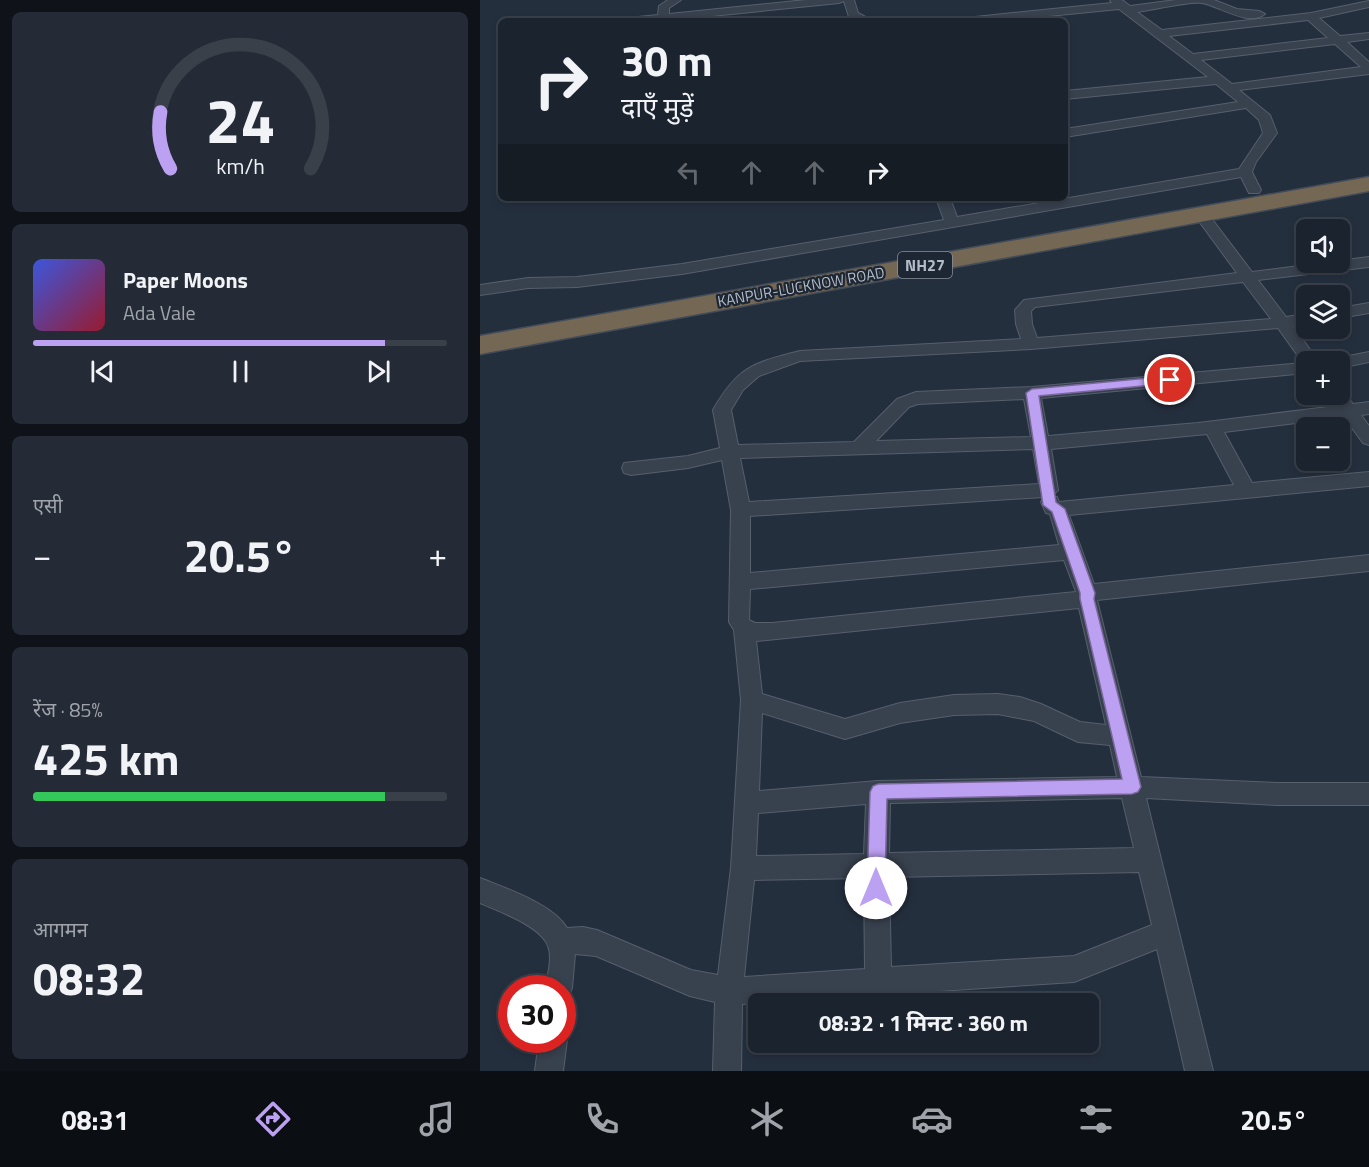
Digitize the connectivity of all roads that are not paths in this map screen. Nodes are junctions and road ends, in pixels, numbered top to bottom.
1 (676, 0) edge
2 (832, 0) edge
3 (839, 0) edge
4 (849, 0) edge
5 (1198, 0) edge
6 (1204, 0) edge
7 (1369, 4) edge
8 (1122, 5) edge
9 (663, 17) junction
10 (1307, 17) junction
11 (654, 18) edge
12 (860, 18) edge
13 (1044, 18) edge
14 (1160, 34) junction
15 (1369, 36) edge
16 (1340, 41) junction
17 (1191, 58) junction
18 (1369, 69) edge
19 (1224, 84) junction
20 (1068, 95) edge
21 (1248, 104) junction
22 (1068, 134) edge
23 (1369, 170) edge
24 (1250, 181) junction
25 (1369, 184) edge
26 (944, 201) edge
27 (1200, 213) junction
28 (952, 222) junction
29 (1369, 262) edge
30 (1247, 277) junction
31 (480, 290) edge
32 (1369, 308) edge
33 (1350, 311) edge
34 (1296, 321) edge
35 (480, 323) edge
36 (1282, 323) junction
37 (1031, 344) junction
38 (480, 345) edge
39 (1303, 351) edge
40 (1369, 357) edge
41 (1350, 361) edge
42 (1296, 369) edge
43 (1032, 393) junction
44 (1343, 405) edge
45 (1369, 408) edge
46 (1348, 412) junction
47 (1212, 427) junction
48 (1369, 439) edge
49 (1040, 442) junction
50 (858, 449) junction
51 (731, 452) junction
52 (631, 468) dead end
53 (1369, 479) edge
54 (1049, 490) junction
55 (1247, 491) junction
56 (1058, 509) junction
57 (741, 510) junction
58 (1071, 552) junction
59 (1369, 563) edge
60 (739, 582) junction
61 (1087, 596) junction
62 (744, 629) junction
63 (752, 700) junction
64 (1120, 736) junction
65 (1132, 787) junction
66 (878, 792) junction
67 (1369, 794) edge
68 (747, 803) junction
69 (1149, 860) junction
70 (876, 865) junction
71 (743, 868) junction
72 (480, 890) edge
73 (1166, 932) junction
74 (560, 942) junction
75 (560, 975) edge
76 (878, 981) junction
77 (729, 991) junction
78 (551, 1053) edge
79 (549, 1071) edge
80 (727, 1071) edge
81 (1199, 1071) edge

1 - 9 street
2 - 3 street
2 - 9 street
4 - 12 street
5 - 8 street
6 - 10 street
7 - 10 street
8 - 13 street
8 - 14 street
9 - 11 street
10 - 14 street
10 - 16 street
14 - 17 street
15 - 16 street
16 - 17 street
16 - 18 street
17 - 19 street
18 - 19 street
19 - 20 street
19 - 21 street
21 - 22 street
21 - 24 street
23 - 24 highway, KANPUR-LUCKNOW ROAD / NH27
24 - 28 street
24 - 35 highway, KANPUR-LUCKNOW ROAD / NH27
25 - 27 highway, KANPUR-LUCKNOW ROAD / NH27
26 - 28 street
27 - 30 street
27 - 38 highway, KANPUR-LUCKNOW ROAD / NH27
28 - 31 street
29 - 30 street
30 - 36 street
30 - 37 street
32 - 33 street
34 - 36 street
36 - 37 street
36 - 39 street
37 - 51 street
40 - 41 street
42 - 43 street
43 - 49 street
43 - 50 street
44 - 46 street
45 - 46 street
46 - 47 street
46 - 48 street
47 - 49 street
47 - 55 street
49 - 50 street
49 - 54 street
50 - 51 street
51 - 52 street
51 - 57 street
53 - 55 street
54 - 56 street
54 - 57 street
55 - 56 street
56 - 58 street
57 - 60 street
58 - 60 street
58 - 61 street
59 - 61 street
60 - 62 street
61 - 62 street
61 - 64 street
62 - 63 street
63 - 64 street
63 - 68 street
64 - 65 street
65 - 66 street
65 - 67 street
65 - 69 street
66 - 68 street
66 - 70 street
68 - 71 street
69 - 70 street
69 - 73 street
70 - 71 street
70 - 76 street
71 - 77 street
72 - 74 street
73 - 76 street
73 - 81 street
74 - 75 street
74 - 77 street
76 - 77 street
77 - 80 street
78 - 79 street

